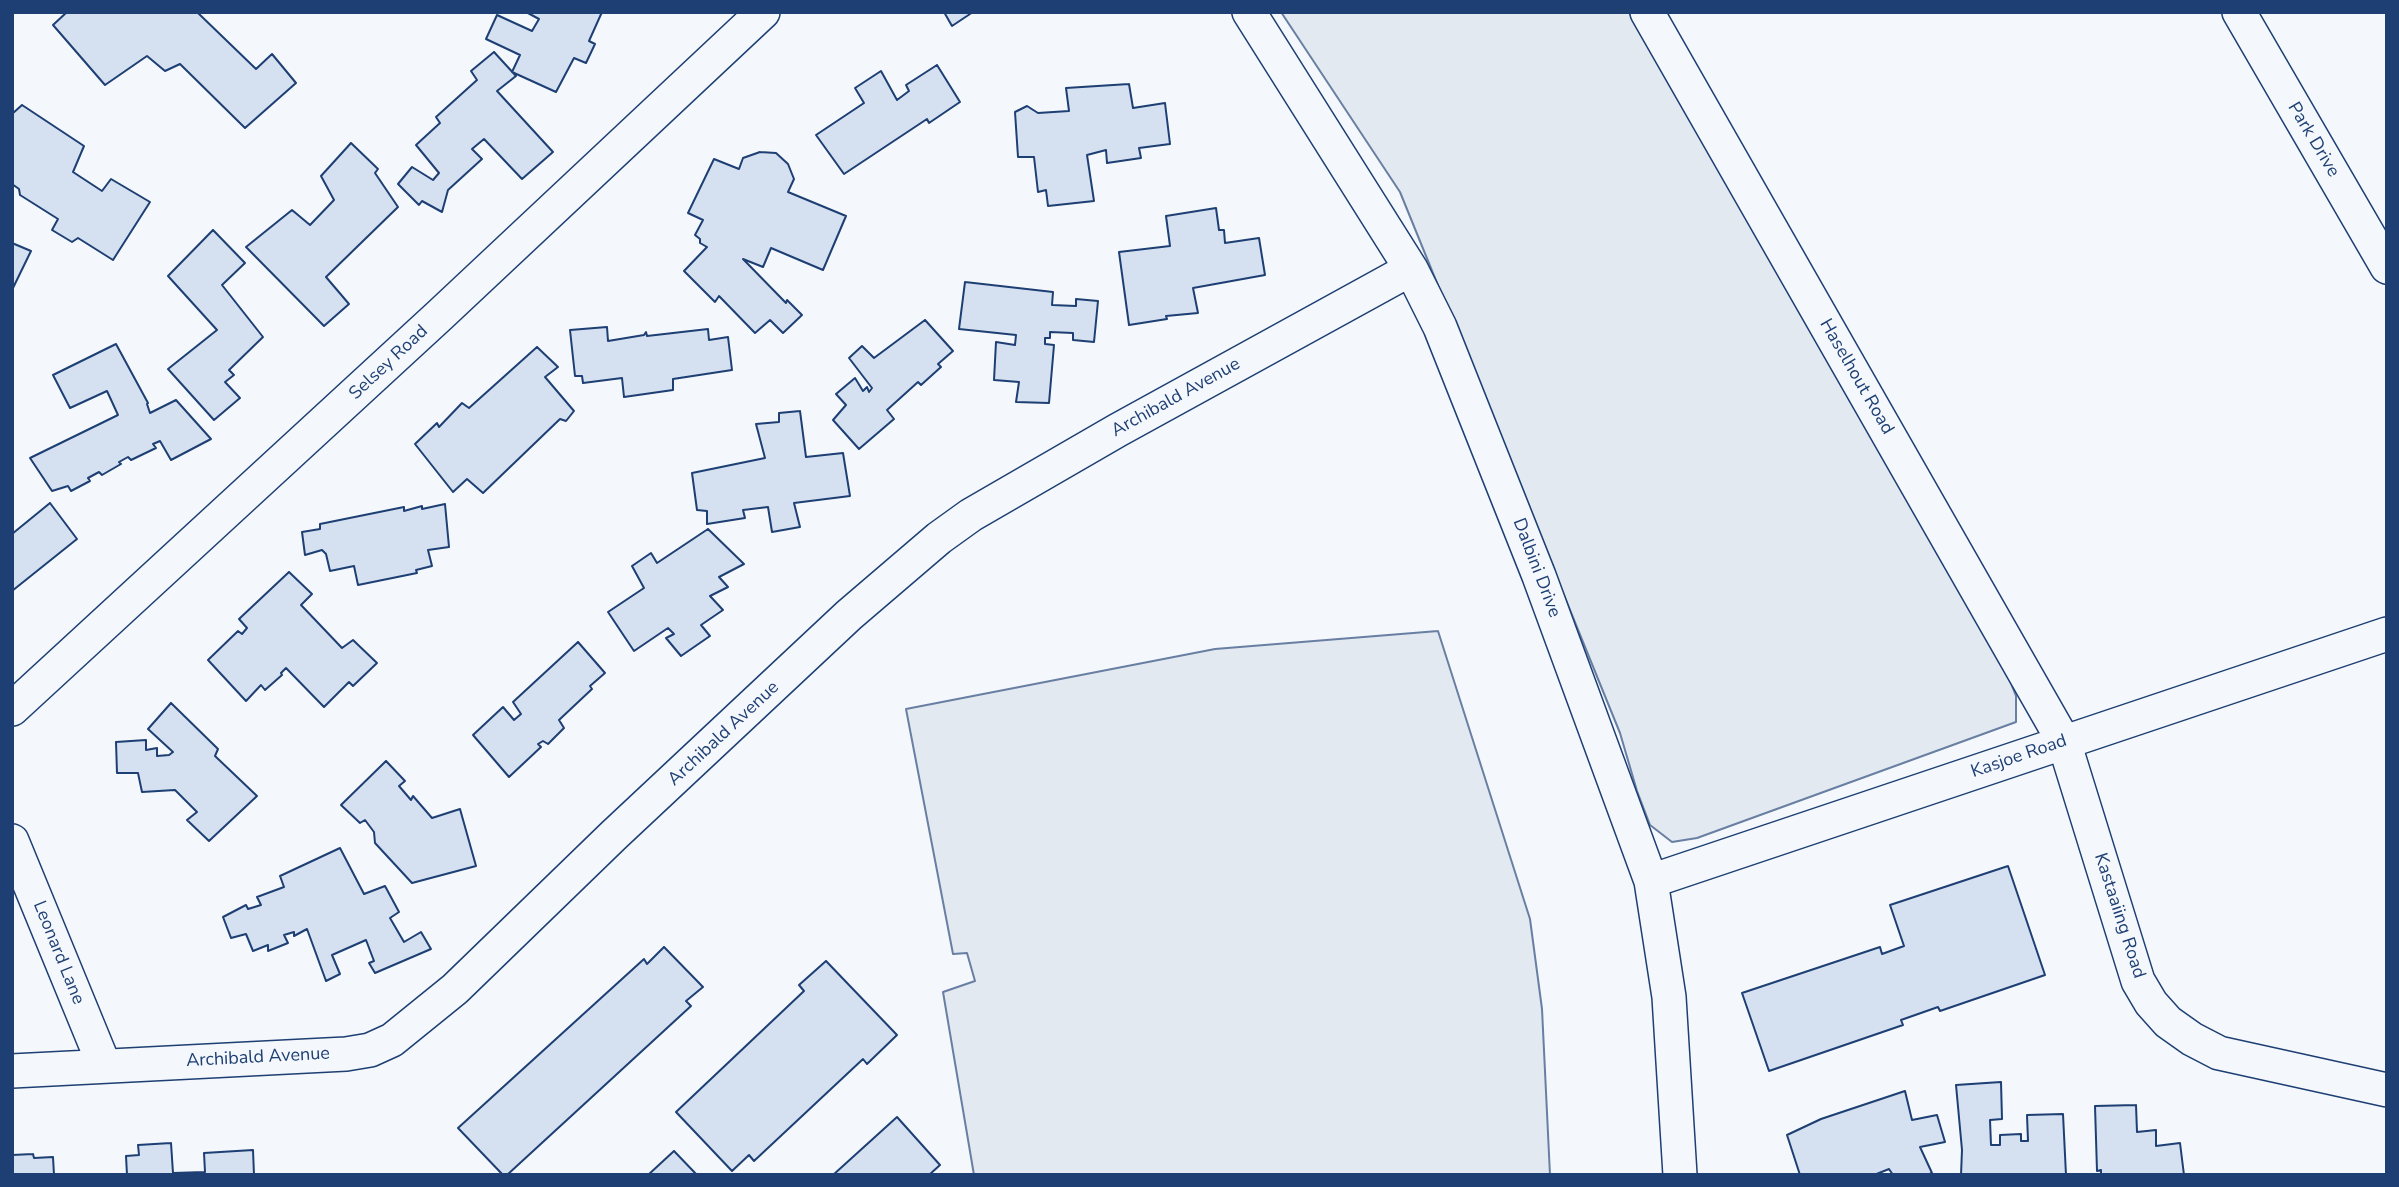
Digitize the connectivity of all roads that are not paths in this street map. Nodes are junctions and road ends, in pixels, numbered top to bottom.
1 (763, 12) edge
2 (1249, 12) edge
3 (1647, 12) edge
4 (2239, 12) edge
5 (2387, 267) edge
6 (1411, 269) junction
7 (2387, 634) edge
8 (12, 709) edge
9 (2064, 742) junction
10 (12, 841) edge
11 (1651, 881) junction
12 (104, 1065) junction
13 (12, 1071) edge
14 (2387, 1090) edge
15 (1680, 1175) edge

1 - 8 street, Selsey Road
2 - 6 street, Dalbini Drive
3 - 9 street, Haselhout Road
4 - 5 street, Park Drive
6 - 11 street, Dalbini Drive
6 - 12 street, Archibald Avenue
7 - 9 street, Kasjoe Road
9 - 11 street, Kasjoe Road
9 - 14 street, Kastaaiing Road
10 - 12 street, Leonard Lane
11 - 15 street, Dalbini Drive
12 - 13 street, Archibald Avenue

